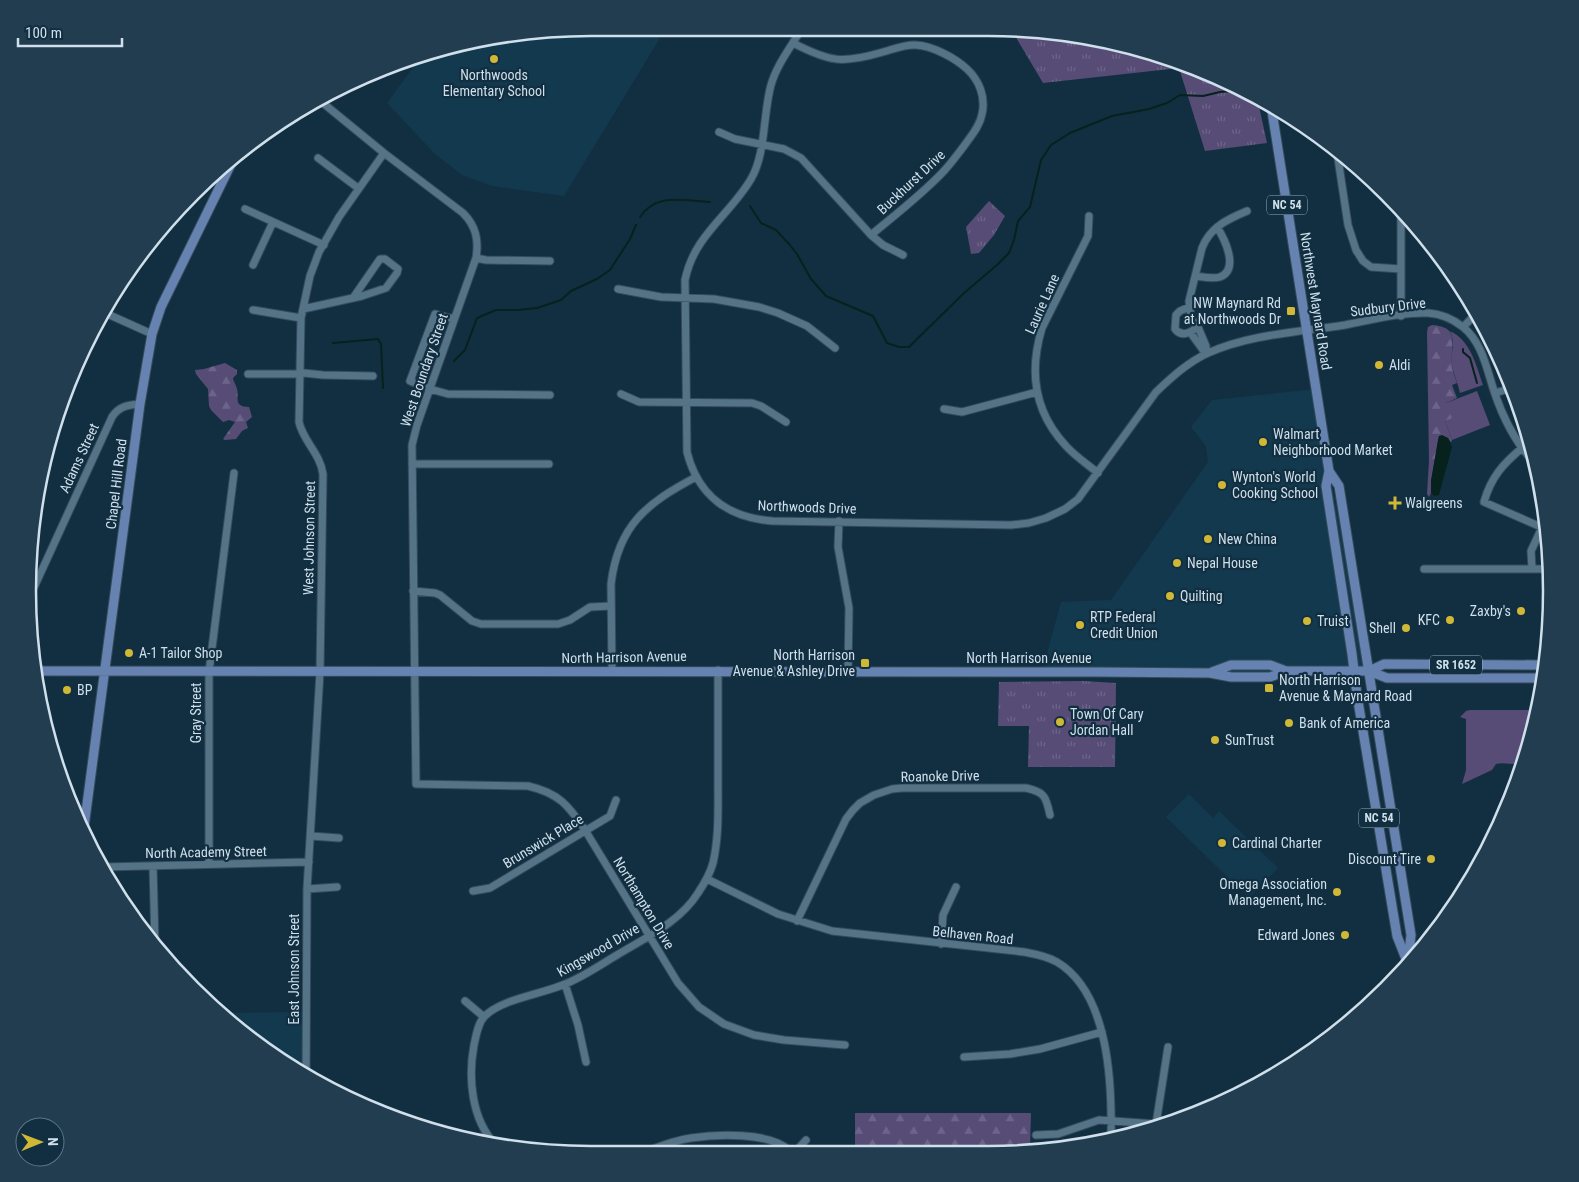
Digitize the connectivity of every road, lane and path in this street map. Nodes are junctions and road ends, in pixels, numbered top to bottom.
1 (797, 36) edge
2 (793, 42) junction
3 (325, 105) edge
4 (1273, 116) edge
5 (718, 132) dead end
6 (761, 145) junction
7 (384, 153) junction
8 (318, 158) dead end
9 (1338, 161) edge
10 (226, 173) edge
11 (358, 188) junction
12 (245, 209) dead end
13 (1247, 211) dead end
14 (1089, 216) dead end
15 (1401, 221) edge
16 (273, 222) junction
17 (1217, 227) junction
18 (871, 236) junction
19 (324, 245) junction
20 (903, 255) dead end
21 (476, 258) junction
22 (550, 261) dead end
23 (253, 265) dead end
24 (1400, 269) junction
25 (1196, 276) junction
26 (618, 289) dead end
27 (353, 298) junction
28 (684, 298) junction
29 (1189, 307) junction
30 (303, 309) junction
31 (253, 310) dead end
32 (110, 315) edge
33 (1400, 316) junction
34 (301, 318) junction
35 (454, 319) junction
36 (1471, 319) edge
37 (1198, 327) junction
38 (1463, 327) junction
39 (1308, 330) junction
40 (1190, 332) junction
41 (152, 334) junction
42 (835, 348) dead end
43 (1206, 354) junction
44 (248, 374) dead end
45 (299, 374) junction
46 (373, 376) dead end
47 (430, 390) junction
48 (1505, 390) edge
49 (1037, 392) junction
50 (1495, 393) junction
51 (550, 394) dead end
52 (621, 394) dead end
53 (685, 403) junction
54 (140, 404) junction
55 (944, 409) dead end
56 (786, 422) dead end
57 (1522, 448) junction
58 (1525, 451) edge
59 (412, 464) junction
60 (549, 464) dead end
61 (1329, 471) junction
62 (234, 473) dead end
63 (1098, 473) junction
64 (696, 477) junction
65 (839, 521) junction
66 (1538, 522) edge
67 (1539, 532) edge
68 (1532, 568) junction
69 (1424, 569) dead end
70 (1542, 569) edge
71 (36, 583) edge
72 (413, 591) junction
73 (611, 606) junction
74 (1538, 665) edge
75 (42, 670) edge
76 (718, 670) junction
77 (106, 671) junction
78 (1354, 671) junction
79 (1369, 671) junction
80 (209, 672) junction
81 (320, 672) junction
82 (414, 672) junction
83 (612, 672) junction
84 (848, 672) junction
85 (1536, 678) edge
86 (425, 784) joint
87 (616, 800) dead end
88 (1050, 815) dead end
89 (85, 819) edge
90 (585, 830) junction
91 (311, 836) junction
92 (338, 838) dead end
93 (309, 862) junction
94 (209, 864) junction
95 (153, 866) junction
96 (110, 867) edge
97 (707, 879) junction
98 (337, 887) dead end
99 (956, 887) dead end
100 (307, 889) junction
101 (473, 891) dead end
102 (797, 921) junction
103 (155, 934) edge
104 (649, 935) junction
105 (941, 944) junction
106 (1409, 952) edge
107 (1405, 957) edge
108 (565, 984) junction
109 (465, 1001) dead end
110 (484, 1017) junction
111 (1102, 1032) junction
112 (846, 1046) dead end
113 (1168, 1047) dead end
114 (964, 1057) dead end
115 (586, 1062) dead end
116 (306, 1066) edge
117 (1157, 1119) edge
118 (1112, 1120) junction
119 (1145, 1123) edge
120 (1111, 1132) edge
121 (1036, 1135) dead end
122 (489, 1136) edge
123 (806, 1140) dead end
124 (662, 1146) edge
125 (783, 1146) edge
126 (801, 1146) edge

1 - 2 street, Northwoods Drive
2 - 6 street, Northwoods Drive
2 - 18 street, Buckhurst Drive
3 - 7 street, West Boundary Street
4 - 39 main road, Northwest Maynard Road / NC 54
5 - 6 street
6 - 18 street
6 - 28 street, Northwoods Drive
7 - 11 street, West Johnson Street
7 - 21 street, West Boundary Street
8 - 11 street
9 - 24 street
10 - 41 main road, Chapel Hill Road
11 - 19 street, West Johnson Street
12 - 16 street
13 - 17 street
14 - 49 street, Laurie Lane
15 - 24 street
16 - 19 street
16 - 23 street
17 - 25 street
17 - 25 street
18 - 20 street
19 - 30 street, West Johnson Street
21 - 22 street
21 - 35 street, West Boundary Street
24 - 33 street
25 - 29 street
26 - 28 street
27 - 27 street
27 - 30 street
28 - 42 street
28 - 53 street, Northwoods Drive
29 - 37 street
29 - 40 street
30 - 34 street, West Johnson Street
31 - 34 street
32 - 41 street
33 - 38 street, Sudbury Drive
33 - 39 street, Sudbury Drive
34 - 45 street, West Johnson Street
35 - 47 street, West Boundary Street
35 - 47 street
36 - 38 street
37 - 40 street
37 - 43 street
38 - 50 street, Sudbury Drive
39 - 43 street, Northwoods Drive
39 - 61 main road, Northwest Maynard Road / NC 54
40 - 43 street
41 - 54 main road, Chapel Hill Road
43 - 63 street, Northwoods Drive
44 - 45 street
45 - 46 street
45 - 81 street, West Johnson Street
47 - 51 street
47 - 59 street, West Boundary Street
48 - 50 street
49 - 55 street
49 - 63 street, Laurie Lane
50 - 57 street, Sudbury Drive
52 - 53 street
53 - 56 street
53 - 64 street, Northwoods Drive
54 - 71 street, Adams Street
54 - 77 main road, Chapel Hill Road
57 - 58 street, Sudbury Drive
57 - 66 street
59 - 60 street
59 - 72 street, West Boundary Street
61 - 78 main road, Northwest Maynard Road / NC 54
61 - 79 main road, Northwest Maynard Road / NC 54
62 - 80 street, Gray Street
63 - 65 street, Northwoods Drive
64 - 65 street, Northwoods Drive
64 - 73 street
65 - 84 street
67 - 68 street
68 - 69 street
68 - 70 street
72 - 73 street
72 - 82 street, West Boundary Street
73 - 83 street
74 - 79 main road, North Harrison Avenue / SR 1652
75 - 77 main road, North Harrison Avenue
76 - 83 main road, North Harrison Avenue
76 - 84 main road, North Harrison Avenue
76 - 97 street, Kingswood Drive
77 - 80 main road, North Harrison Avenue
77 - 89 main road, Chapel Hill Road
78 - 79 main road, North Harrison Avenue
78 - 84 main road, North Harrison Avenue
78 - 107 main road, NC 54
79 - 85 main road, North Harrison Avenue / SR 1652
79 - 106 main road, NC 54
80 - 81 main road, North Harrison Avenue
80 - 94 street, Gray Street
81 - 82 main road, North Harrison Avenue
81 - 91 street, West Johnson Street
82 - 83 main road, North Harrison Avenue
82 - 86 street, West Boundary Street
86 - 90 street, Northampton Drive
87 - 90 street, Brunswick Place
88 - 102 street, Roanoke Drive
90 - 101 street, Brunswick Place
90 - 104 street, Northampton Drive
91 - 92 street
91 - 93 street, West Johnson Street
93 - 94 street, North Academy Street
93 - 100 street, East Johnson Street
94 - 95 street, North Academy Street
95 - 96 street, North Academy Street
95 - 103 street
97 - 102 street, Belhaven Road
97 - 104 street, Kingswood Drive
98 - 100 street
99 - 105 street
100 - 116 street, East Johnson Street
102 - 105 street, Belhaven Road
104 - 108 street, Kingswood Drive
104 - 112 street, Northampton Drive
105 - 111 street, Belhaven Road
108 - 110 street, Kingswood Drive
108 - 115 street
109 - 110 street
110 - 122 street
111 - 114 street
111 - 118 street, Belhaven Road
113 - 117 street
118 - 119 street
118 - 120 street, Belhaven Road
118 - 121 street
123 - 126 street
124 - 125 street

